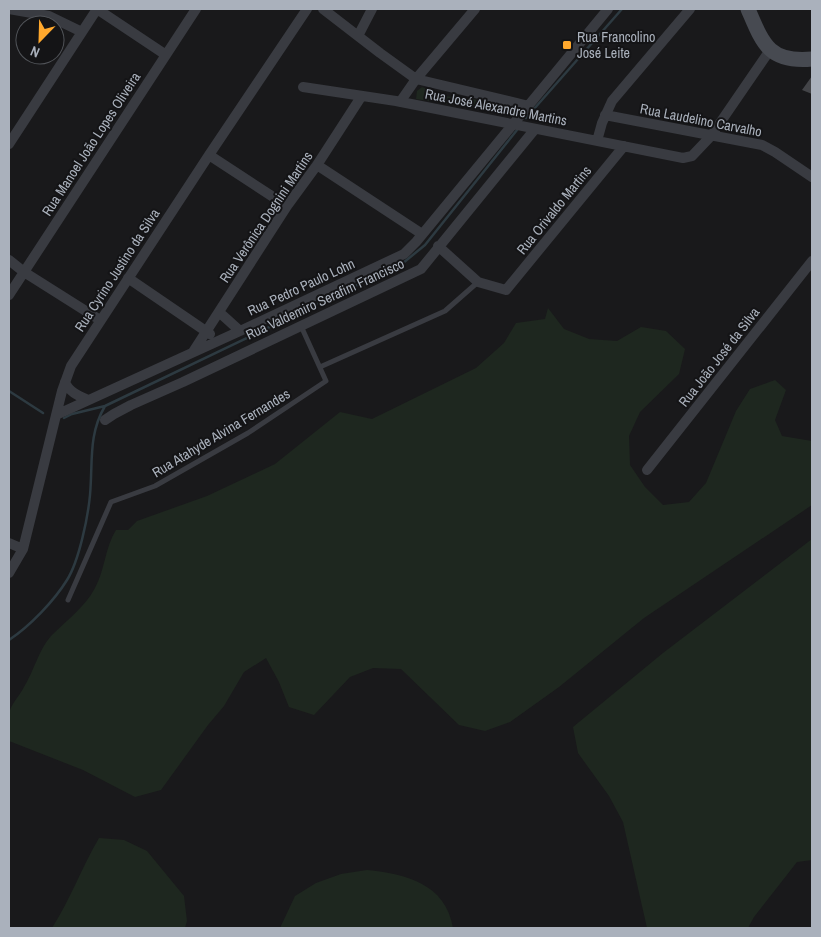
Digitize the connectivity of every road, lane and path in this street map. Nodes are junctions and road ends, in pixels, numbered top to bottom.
1 (9, 9) edge
2 (97, 9) edge
3 (196, 9) edge
4 (307, 9) edge
5 (323, 9) edge
6 (372, 9) edge
7 (475, 9) edge
8 (608, 9) edge
9 (690, 9) edge
10 (748, 9) edge
11 (82, 32) junction
12 (358, 36) junction
13 (770, 50) junction
14 (166, 55) junction
15 (812, 60) edge
16 (416, 79) junction
17 (304, 87) dead end
18 (361, 97) junction
19 (400, 102) junction
20 (529, 106) junction
21 (605, 115) junction
22 (514, 125) junction
23 (535, 129) junction
24 (710, 136) junction
25 (597, 141) junction
26 (9, 144) edge
27 (624, 146) junction
28 (209, 155) junction
29 (317, 165) junction
30 (812, 178) edge
31 (287, 206) junction
32 (422, 234) junction
33 (438, 246) junction
34 (9, 260) edge
35 (812, 261) edge
36 (24, 272) junction
37 (128, 278) junction
38 (478, 282) junction
39 (9, 295) edge
40 (220, 312) junction
41 (100, 320) junction
42 (300, 325) junction
43 (240, 331) junction
44 (206, 332) junction
45 (219, 340) junction
46 (193, 352) junction
47 (320, 367) junction
48 (65, 382) junction
49 (88, 400) junction
50 (56, 415) junction
51 (105, 420) dead end
52 (647, 470) dead end
53 (9, 543) edge
54 (23, 549) junction
55 (9, 573) edge
56 (68, 600) dead end

1 - 11 street
2 - 11 street
2 - 14 street
3 - 14 street, Rua Manoel João Lopes Oliveira
4 - 28 street, Rua Cyrino Justino da Silva
5 - 12 street
6 - 12 street
7 - 16 street
8 - 20 street
9 - 21 street
10 - 13 main road
11 - 26 street
12 - 16 street
13 - 15 main road
13 - 24 street
14 - 36 street, Rua Manoel João Lopes Oliveira
16 - 19 street
16 - 20 street, Rua José Alexandre Martins
17 - 18 street, Rua José Alexandre Martins
18 - 19 street, Rua José Alexandre Martins
18 - 29 street, Rua Verônica Dognini Martins
19 - 22 street, Rua José Alexandre Martins
20 - 22 street
21 - 24 street, Rua Laudelino Carvalho
21 - 25 street
22 - 23 street, Rua José Alexandre Martins
22 - 32 street, Rua Pedro Paulo Lohn
23 - 25 street, Rua José Alexandre Martins
23 - 33 street, Rua Valdemiro Serafim Francisco
24 - 27 street, Rua José Alexandre Martins
24 - 30 street, Rua Laudelino Carvalho
25 - 27 street, Rua José Alexandre Martins
27 - 38 street, Rua Orivaldo Martins
28 - 31 street
28 - 37 street, Rua Cyrino Justino da Silva
29 - 31 street, Rua Verônica Dognini Martins
29 - 32 street
31 - 40 street, Rua Verônica Dognini Martins
32 - 43 street, Rua Pedro Paulo Lohn
33 - 38 street
33 - 42 street, Rua Valdemiro Serafim Francisco
34 - 36 street
35 - 52 street, Rua João José da Silva
36 - 39 street, Rua Manoel João Lopes Oliveira
36 - 41 street
37 - 41 street, Rua Cyrino Justino da Silva
37 - 44 street
38 - 47 lane
40 - 43 street
40 - 44 street, Rua Verônica Dognini Martins
41 - 48 street, Rua Cyrino Justino da Silva
42 - 47 lane
42 - 51 street, Rua Valdemiro Serafim Francisco
43 - 45 street, Rua Pedro Paulo Lohn
44 - 45 street
44 - 46 street, Rua Verônica Dognini Martins
45 - 46 street, Rua Pedro Paulo Lohn
46 - 49 street, Rua Pedro Paulo Lohn
47 - 56 lane, Rua Atahyde Alvina Fernandes
48 - 49 street
48 - 50 street, Rua Cyrino Justino da Silva
49 - 50 street, Rua Pedro Paulo Lohn
50 - 54 street, Rua Cyrino Justino da Silva
53 - 54 street
54 - 55 street, Rua Cyrino Justino da Silva

